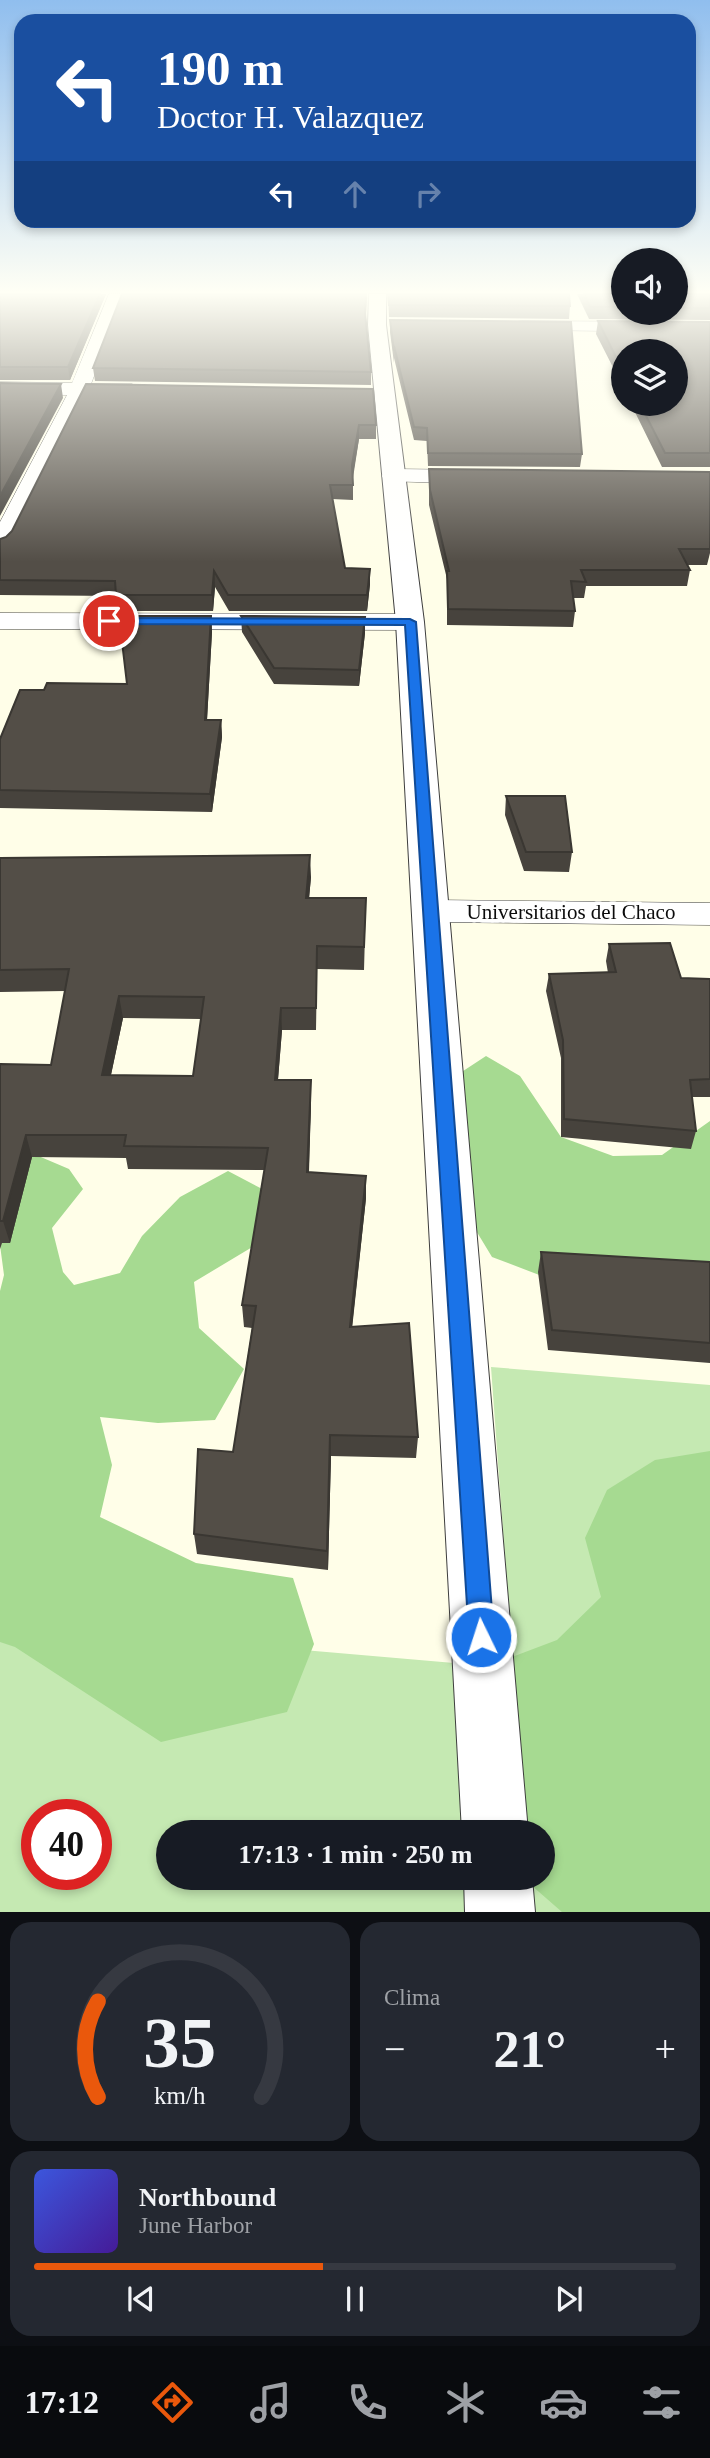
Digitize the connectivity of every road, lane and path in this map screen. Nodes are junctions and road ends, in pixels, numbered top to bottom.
1 (82, 383) edge
2 (379, 383) edge
3 (0, 388) edge
4 (79, 390) junction
5 (148, 391) edge
6 (393, 476) junction
7 (503, 477) edge
8 (6, 519) edge
9 (0, 545) edge
10 (0, 621) edge
11 (410, 622) junction
12 (431, 911) junction
13 (710, 914) edge
14 (494, 1820) edge
15 (499, 1890) edge
16 (500, 1912) edge

1 - 4 street
2 - 6 street
3 - 4 street
4 - 5 street
4 - 8 street
6 - 7 street
6 - 11 street
8 - 9 street
10 - 11 street
11 - 12 street
12 - 13 street, Universitarios del Chaco
12 - 14 street
15 - 16 street

